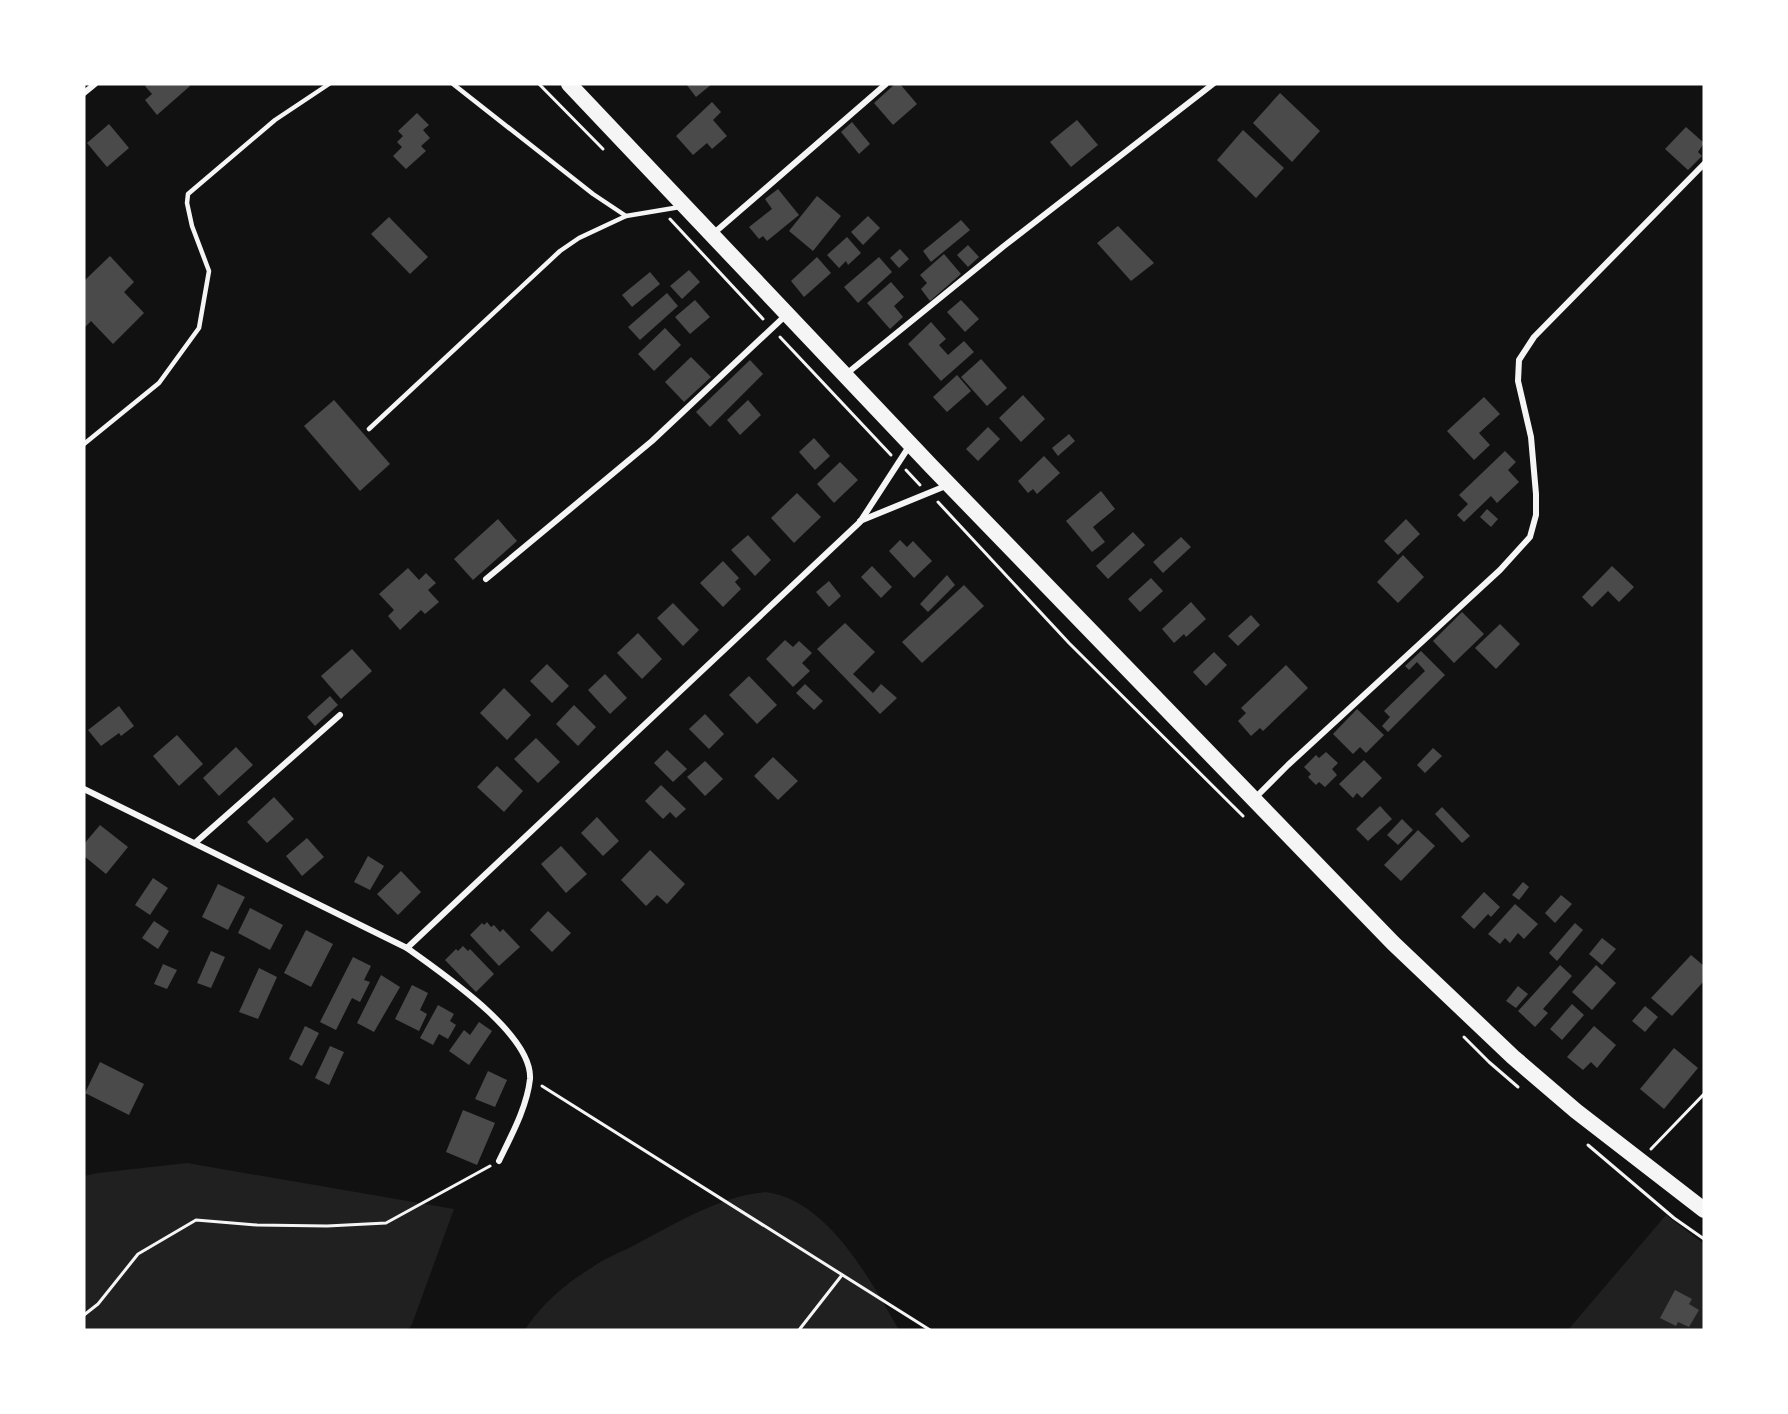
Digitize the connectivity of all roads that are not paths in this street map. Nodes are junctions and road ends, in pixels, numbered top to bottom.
1 (94, 84) edge
2 (329, 84) edge
3 (453, 84) edge
4 (569, 84) edge
5 (886, 84) edge
6 (1213, 84) edge
7 (84, 93) edge
8 (1704, 164) edge
9 (684, 206) junction
10 (626, 216) junction
11 (712, 235) junction
12 (787, 315) junction
13 (845, 376) junction
14 (369, 429) dead end
15 (84, 444) edge
16 (910, 445) junction
17 (949, 485) junction
18 (860, 522) junction
19 (486, 579) dead end
20 (340, 715) dead end
21 (84, 789) edge
22 (1253, 800) junction
23 (195, 843) junction
24 (407, 948) junction
25 (499, 1161) road end
26 (1704, 1210) edge

1 - 7 street
2 - 15 lane
3 - 10 lane
4 - 9 highway
5 - 11 street
6 - 13 street
8 - 22 street
9 - 10 lane
9 - 11 highway
10 - 14 lane
11 - 12 highway
12 - 13 highway
12 - 19 street
13 - 16 highway
16 - 17 highway
16 - 18 street
17 - 18 street
17 - 22 highway
18 - 24 street
20 - 23 street
21 - 23 street
22 - 26 highway
23 - 24 street
24 - 25 street

